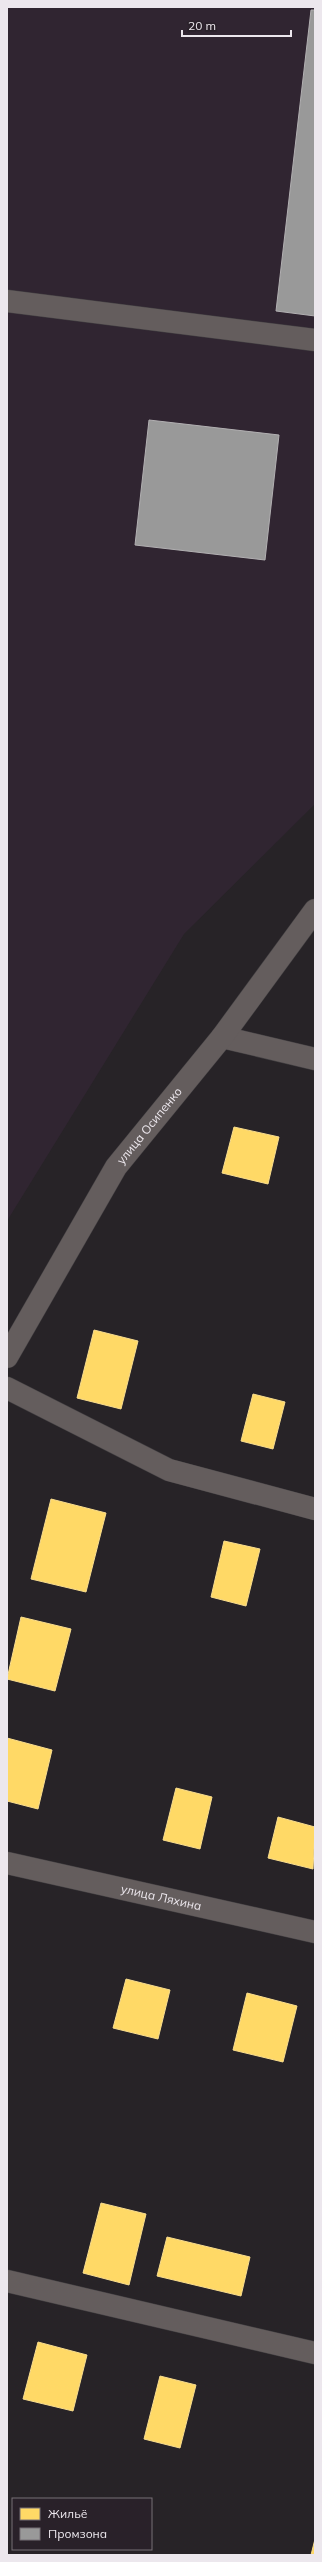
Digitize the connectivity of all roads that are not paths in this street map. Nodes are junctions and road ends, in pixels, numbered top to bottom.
1 (7, 301) edge
2 (315, 340) edge
3 (315, 910) edge
4 (222, 1037) junction
5 (315, 1059) edge
6 (7, 1357) edge
7 (7, 1388) edge
8 (315, 1509) edge
9 (7, 1863) edge
10 (315, 1932) edge
11 (7, 2281) edge
12 (315, 2353) edge

1 - 2 street
3 - 4 street, улица Осипенко
4 - 5 street
4 - 6 street, улица Осипенко
7 - 8 street
9 - 10 street, улица Ляхина
11 - 12 street

